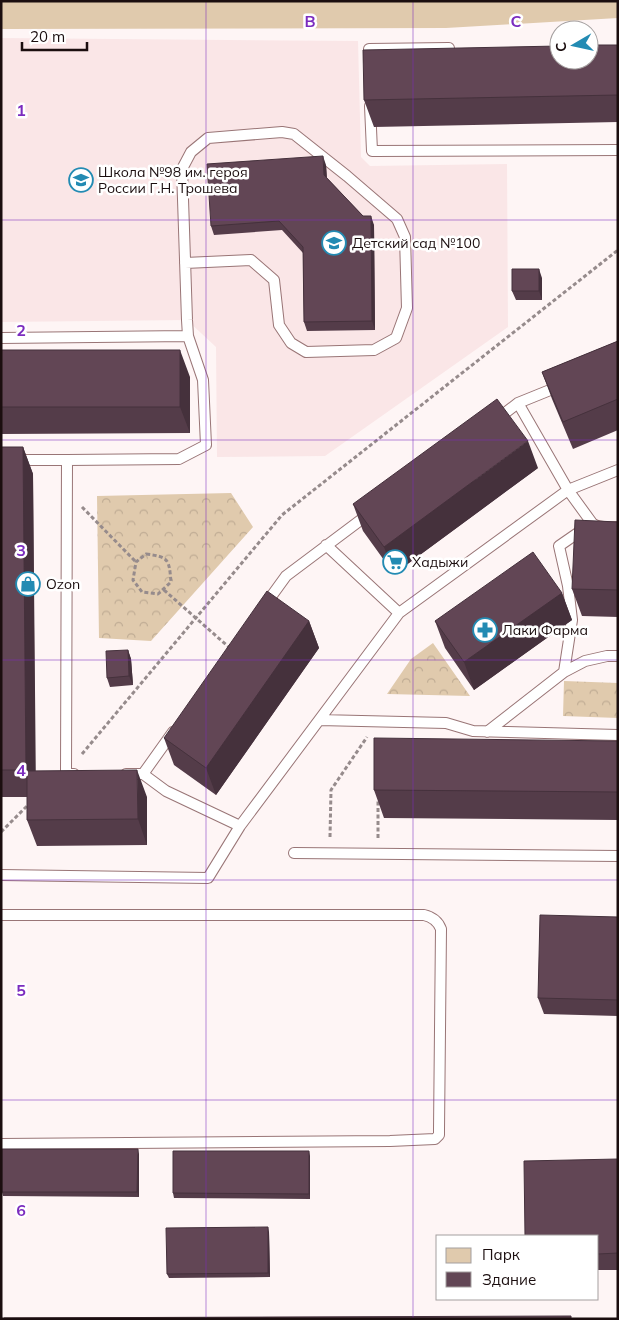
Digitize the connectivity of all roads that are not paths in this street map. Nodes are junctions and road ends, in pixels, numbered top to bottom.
1 (464, 48) edge
2 (369, 68) edge
3 (370, 95) edge
4 (618, 150) edge
5 (185, 263) junction
6 (188, 336) junction
7 (1, 338) edge
8 (573, 381) edge
9 (518, 403) junction
10 (486, 427) edge
11 (1, 460) edge
12 (67, 460) junction
13 (618, 470) edge
14 (568, 490) junction
15 (382, 504) edge
16 (592, 523) junction
17 (618, 527) edge
18 (326, 545) junction
19 (259, 613) edge
20 (399, 613) junction
21 (618, 656) edge
22 (564, 672) junction
23 (319, 720) junction
24 (176, 727) edge
25 (488, 732) junction
26 (618, 735) edge
27 (85, 774) edge
28 (114, 774) edge
29 (143, 774) junction
30 (240, 826) junction
31 (294, 853) dead end
32 (618, 856) edge
33 (1, 875) edge
34 (1, 915) edge
35 (1, 1144) edge

1 - 2 lane
3 - 4 lane
5 - 5 lane
5 - 6 lane
6 - 7 lane
6 - 12 lane
8 - 9 lane
9 - 10 lane
9 - 14 lane
11 - 12 lane
12 - 27 lane
13 - 14 lane
14 - 16 lane
14 - 20 lane
15 - 18 lane
16 - 17 lane
16 - 22 lane
18 - 19 lane
18 - 20 lane
20 - 23 lane
21 - 22 lane
22 - 25 lane
23 - 25 lane
23 - 30 lane
24 - 29 lane
25 - 26 lane
28 - 29 lane
29 - 30 lane
30 - 33 lane
31 - 32 lane
34 - 35 lane

